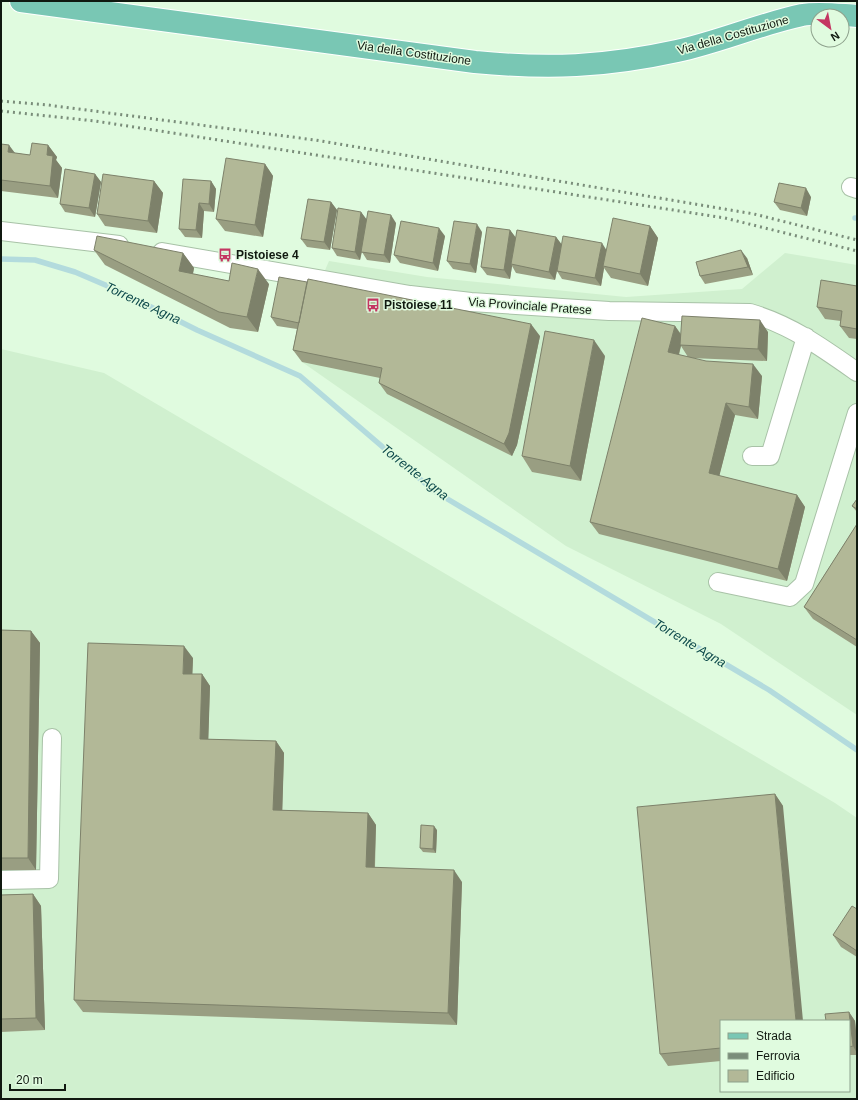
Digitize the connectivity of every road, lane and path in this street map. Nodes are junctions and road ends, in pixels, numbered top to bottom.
1 (21, 1) edge
2 (820, 1) edge
3 (804, 15) junction
4 (857, 16) edge
5 (1, 231) edge
6 (806, 337) junction
7 (857, 372) edge
8 (857, 413) edge
9 (752, 456) dead end
10 (718, 582) dead end
11 (52, 738) dead end
12 (1, 880) edge

1 - 3 main road, Via della Costituzione
2 - 3 main road
3 - 4 main road
5 - 6 street, Via Provinciale Pratese
6 - 7 street, Via Provinciale Pratese
6 - 9 street
8 - 10 street
11 - 12 street

